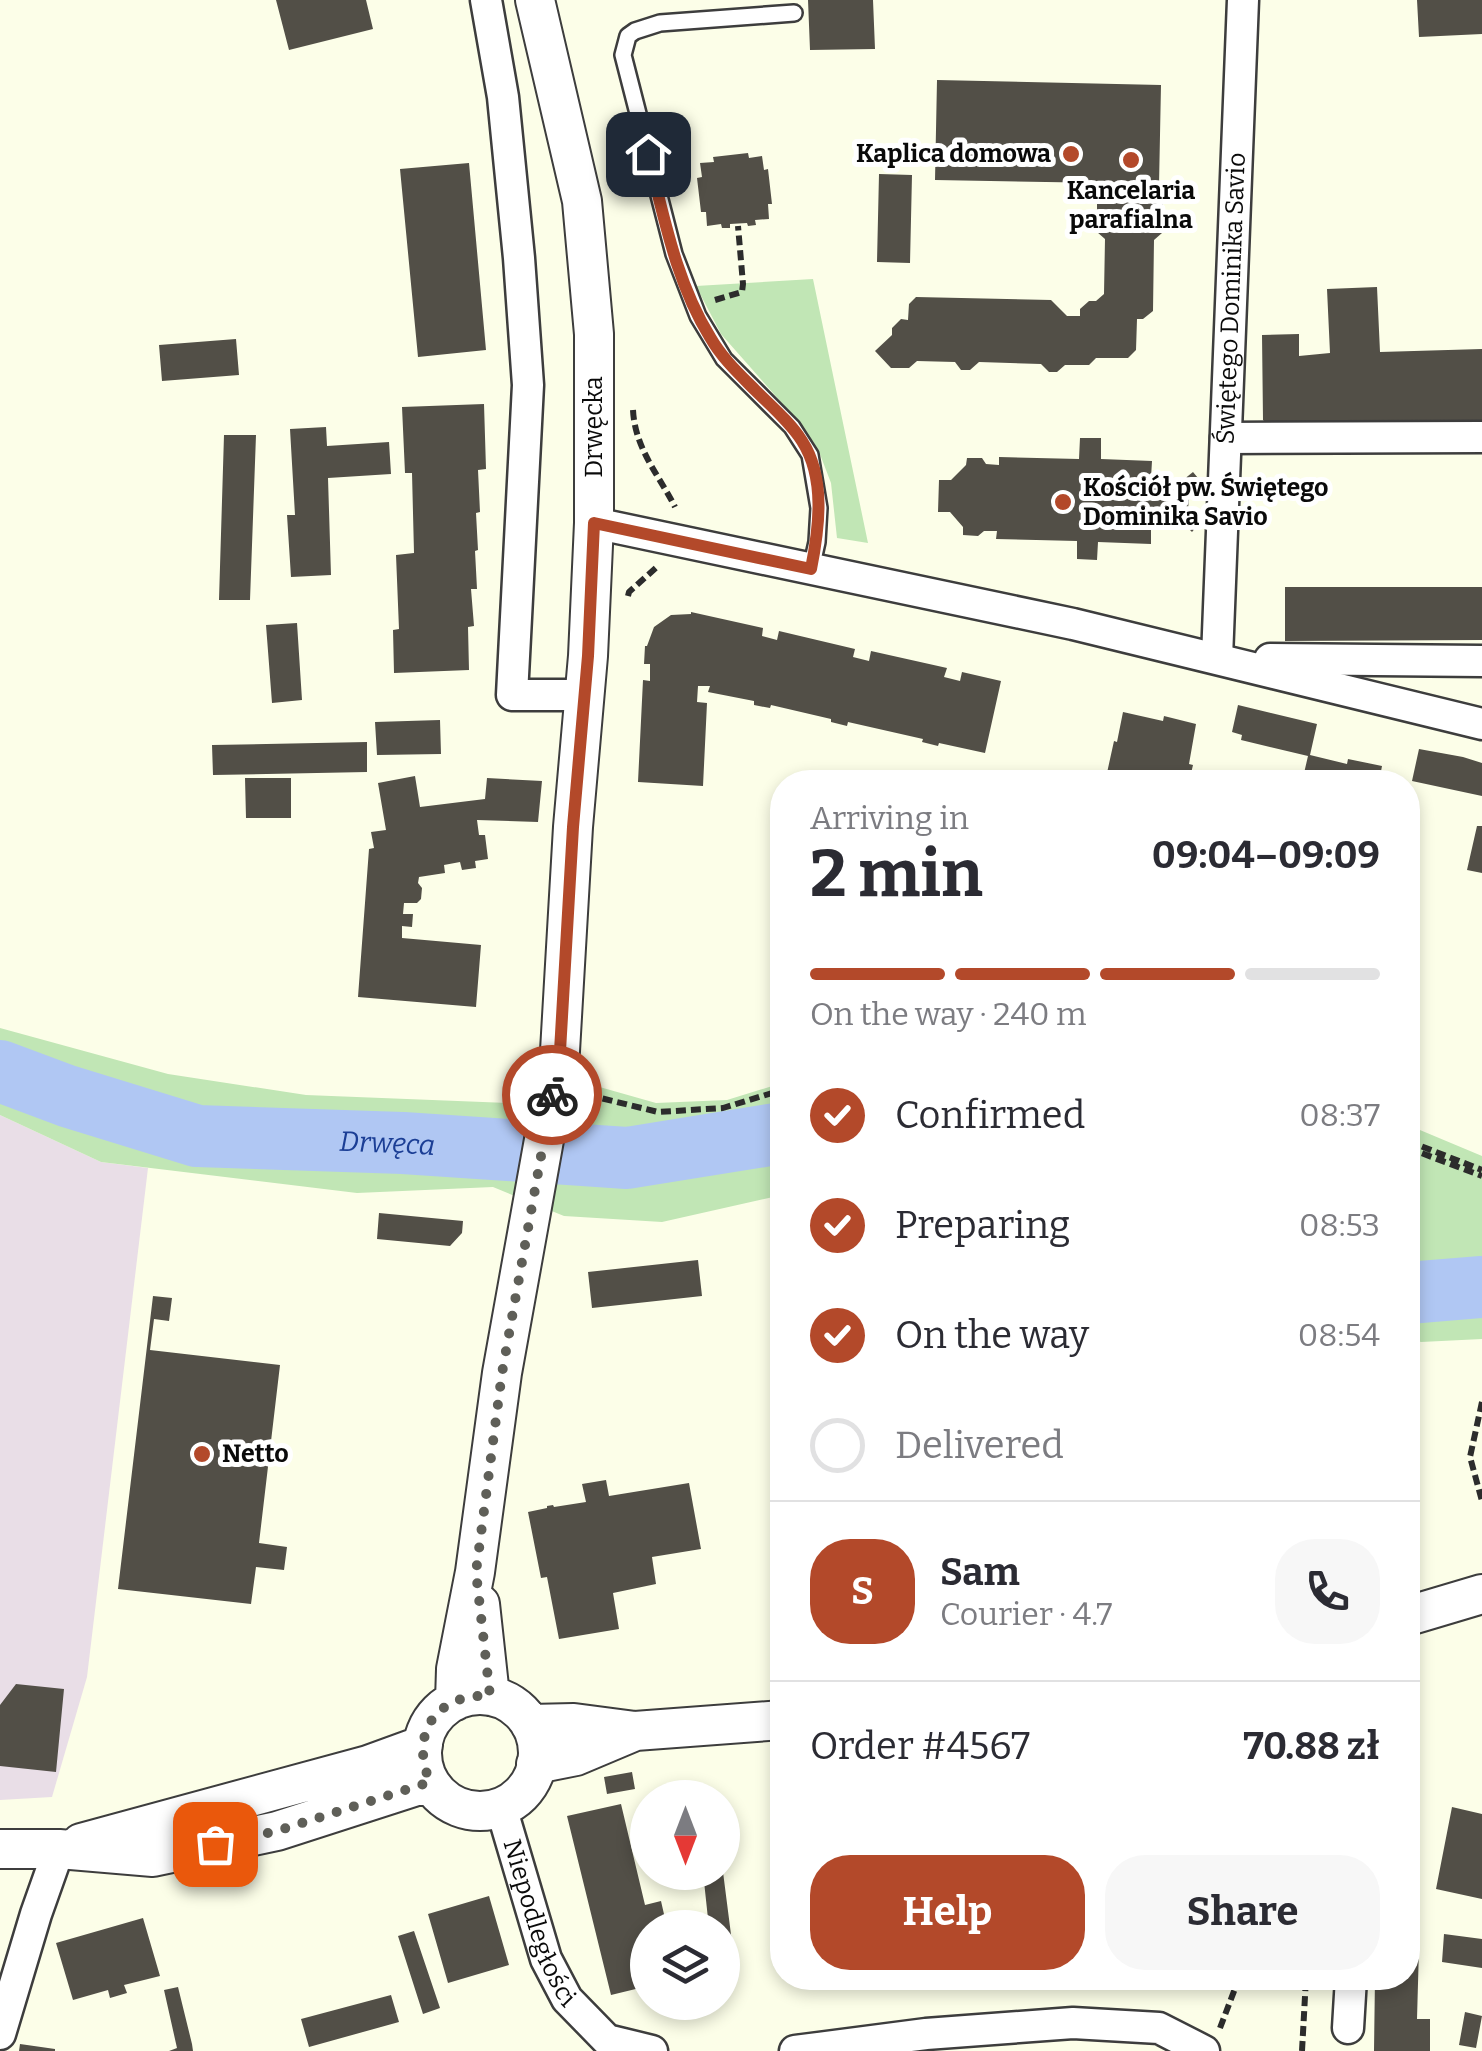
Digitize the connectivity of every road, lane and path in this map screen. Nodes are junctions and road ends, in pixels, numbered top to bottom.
1 (486, 0) edge
2 (535, 0) edge
3 (1243, 0) edge
4 (794, 13) dead end
5 (738, 226) dead end
6 (694, 307) junction
7 (633, 408) dead end
8 (1482, 437) edge
9 (1226, 438) junction
10 (676, 510) dead end
11 (594, 523) junction
12 (811, 569) junction
13 (1217, 658) junction
14 (1482, 661) edge
15 (584, 694) junction
16 (1482, 724) edge
17 (770, 1094) edge
18 (566, 1102) junction
19 (1420, 1149) edge
20 (1482, 1173) edge
21 (1482, 1402) edge
22 (1482, 1501) edge
23 (1482, 1594) edge
24 (1420, 1612) edge
25 (472, 1699) junction
26 (770, 1721) edge
27 (530, 1724) junction
28 (636, 1732) junction
29 (426, 1764) junction
30 (536, 1764) junction
31 (501, 1807) junction
32 (0, 1849) edge
33 (59, 1849) junction
34 (1234, 1990) edge
35 (1305, 1990) edge
36 (1350, 1990) edge
37 (1348, 2028) dead end
38 (0, 2034) edge
39 (1210, 2044) edge
40 (652, 2051) edge
41 (795, 2051) edge
42 (1302, 2051) edge

1 - 15 street
2 - 11 street, Drwęcka
3 - 9 street, Świętego Dominika Savio
4 - 6 lane
5 - 6 path
6 - 12 lane
7 - 10 path
8 - 9 street
9 - 13 street, Świętego Dominika Savio
11 - 12 street
11 - 15 street, Drwęcka
12 - 13 street
13 - 14 street
13 - 16 street
15 - 18 street, Drwęcka
17 - 18 path
18 - 25 street, Drwęcka
19 - 20 path
21 - 22 path
23 - 24 street
25 - 27 street
25 - 29 street
26 - 28 street
27 - 28 street
27 - 30 street
28 - 30 street
29 - 31 street
29 - 33 street
30 - 31 street
31 - 40 street, Niepodległości
32 - 33 street
33 - 38 street
34 - 39 path
35 - 42 path
36 - 37 street
39 - 41 street

